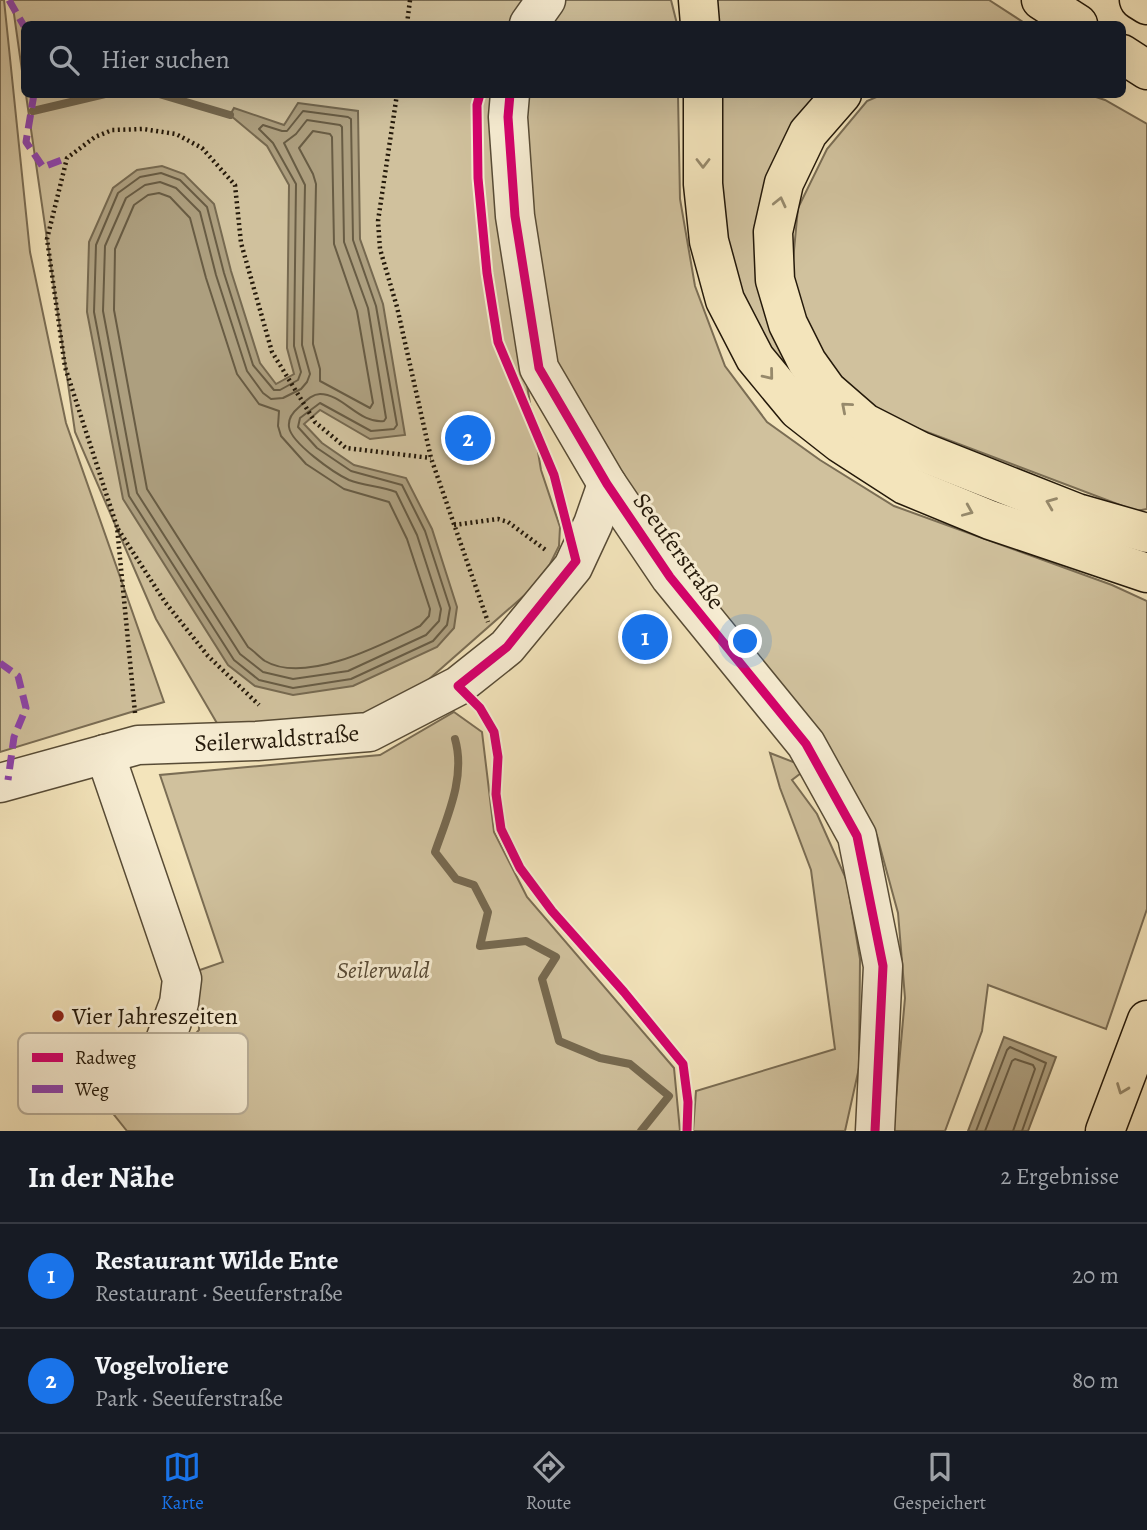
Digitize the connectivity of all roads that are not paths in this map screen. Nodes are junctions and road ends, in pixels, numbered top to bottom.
1 (546, 0) edge
2 (698, 0) edge
3 (1041, 0) edge
4 (1139, 0) edge
5 (1147, 5) edge
6 (531, 21) edge
7 (701, 21) edge
8 (1073, 21) edge
9 (1126, 57) edge
10 (1126, 66) edge
11 (1147, 71) edge
12 (510, 98) edge
13 (703, 98) edge
14 (839, 98) edge
15 (607, 484) junction
16 (1137, 528) edge
17 (1144, 574) edge
18 (122, 750) junction
19 (0, 783) edge
20 (1147, 1020) edge
21 (168, 1033) edge
22 (876, 1131) edge
23 (1105, 1131) edge

1 - 6 street
2 - 7 main road
3 - 8 main road
4 - 5 main road
9 - 11 main road
10 - 11 main road
12 - 15 street, Seeuferstraße
13 -> 17 main road
16 -> 14 main road
15 - 18 street, Seilerwaldstraße
15 - 22 street, Seeuferstraße
18 - 19 street, Seilerwaldstraße
18 - 21 street
20 -> 23 main road

